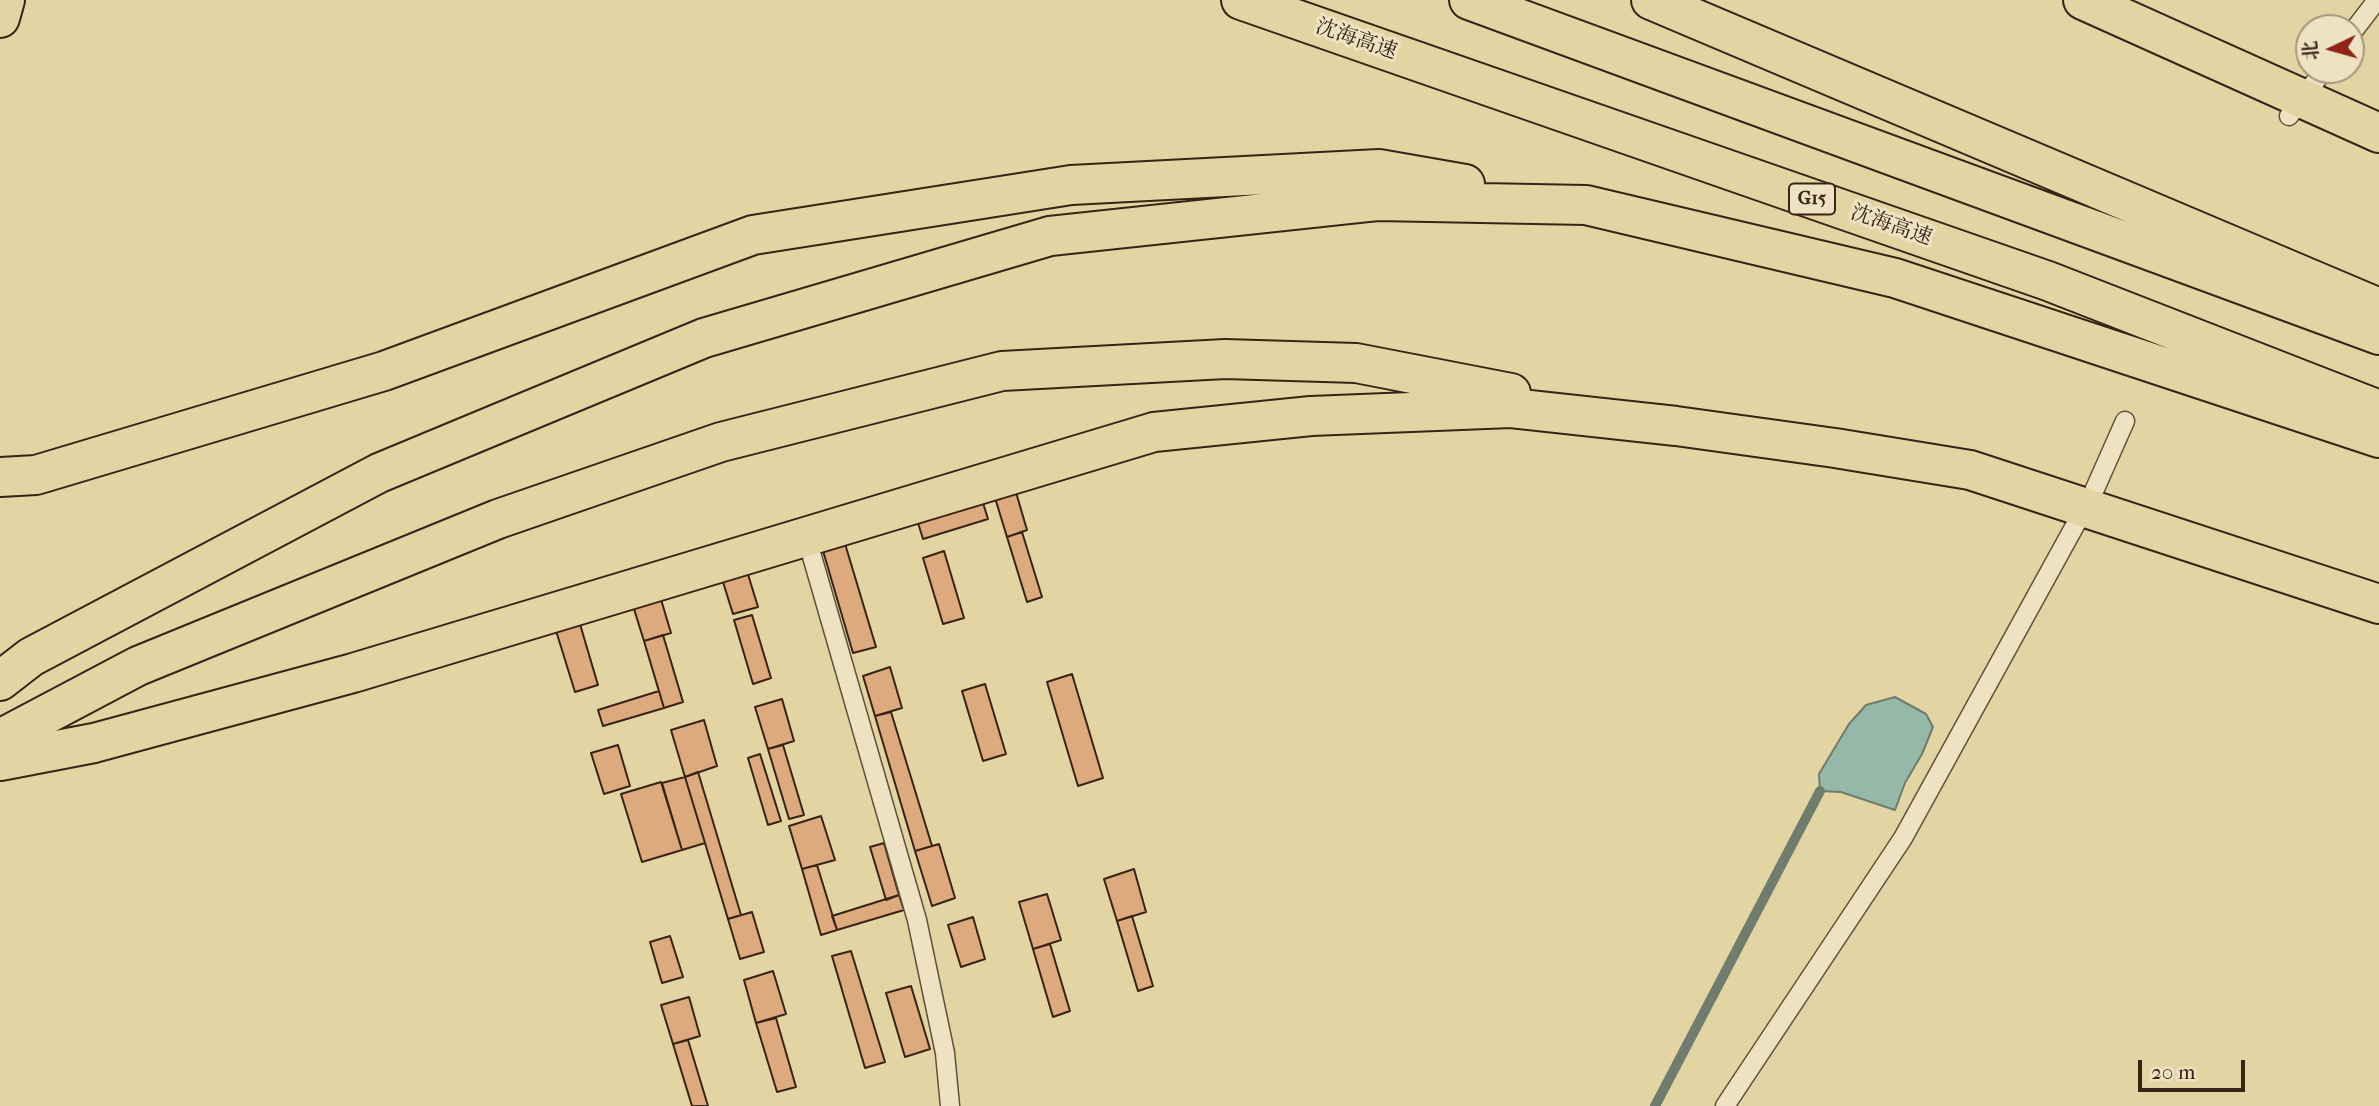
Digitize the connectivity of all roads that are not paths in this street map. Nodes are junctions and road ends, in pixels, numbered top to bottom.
1 (5, 0) edge
2 (1241, 0) edge
3 (1469, 0) edge
4 (1651, 0) edge
5 (2080, 0) edge
6 (2376, 0) edge
7 (2365, 15) edge
8 (0, 18) edge
9 (2313, 84) edge
10 (2289, 116) dead end
11 (2379, 133) edge
12 (1586, 205) junction
13 (2379, 307) edge
14 (2379, 335) edge
15 (2379, 410) edge
16 (2125, 421) dead end
17 (1676, 426) junction
18 (2379, 439) edge
19 (18, 476) edge
20 (2236, 538) dead end
21 (809, 546) dead end
22 (2379, 605) edge
23 (0, 681) edge
24 (0, 739) edge
25 (0, 761) edge
26 (950, 1106) edge
27 (1724, 1106) edge

1 - 8 highway
2 - 15 highway, 沈海高速 / G15
3 - 14 highway
4 - 13 highway
5 - 11 highway
6 - 7 lane
9 - 10 lane
12 - 18 highway
12 - 19 highway
12 - 23 highway
16 - 27 lane
17 - 22 highway
17 - 24 highway
17 - 25 highway
20 - 22 lane
21 - 26 lane

